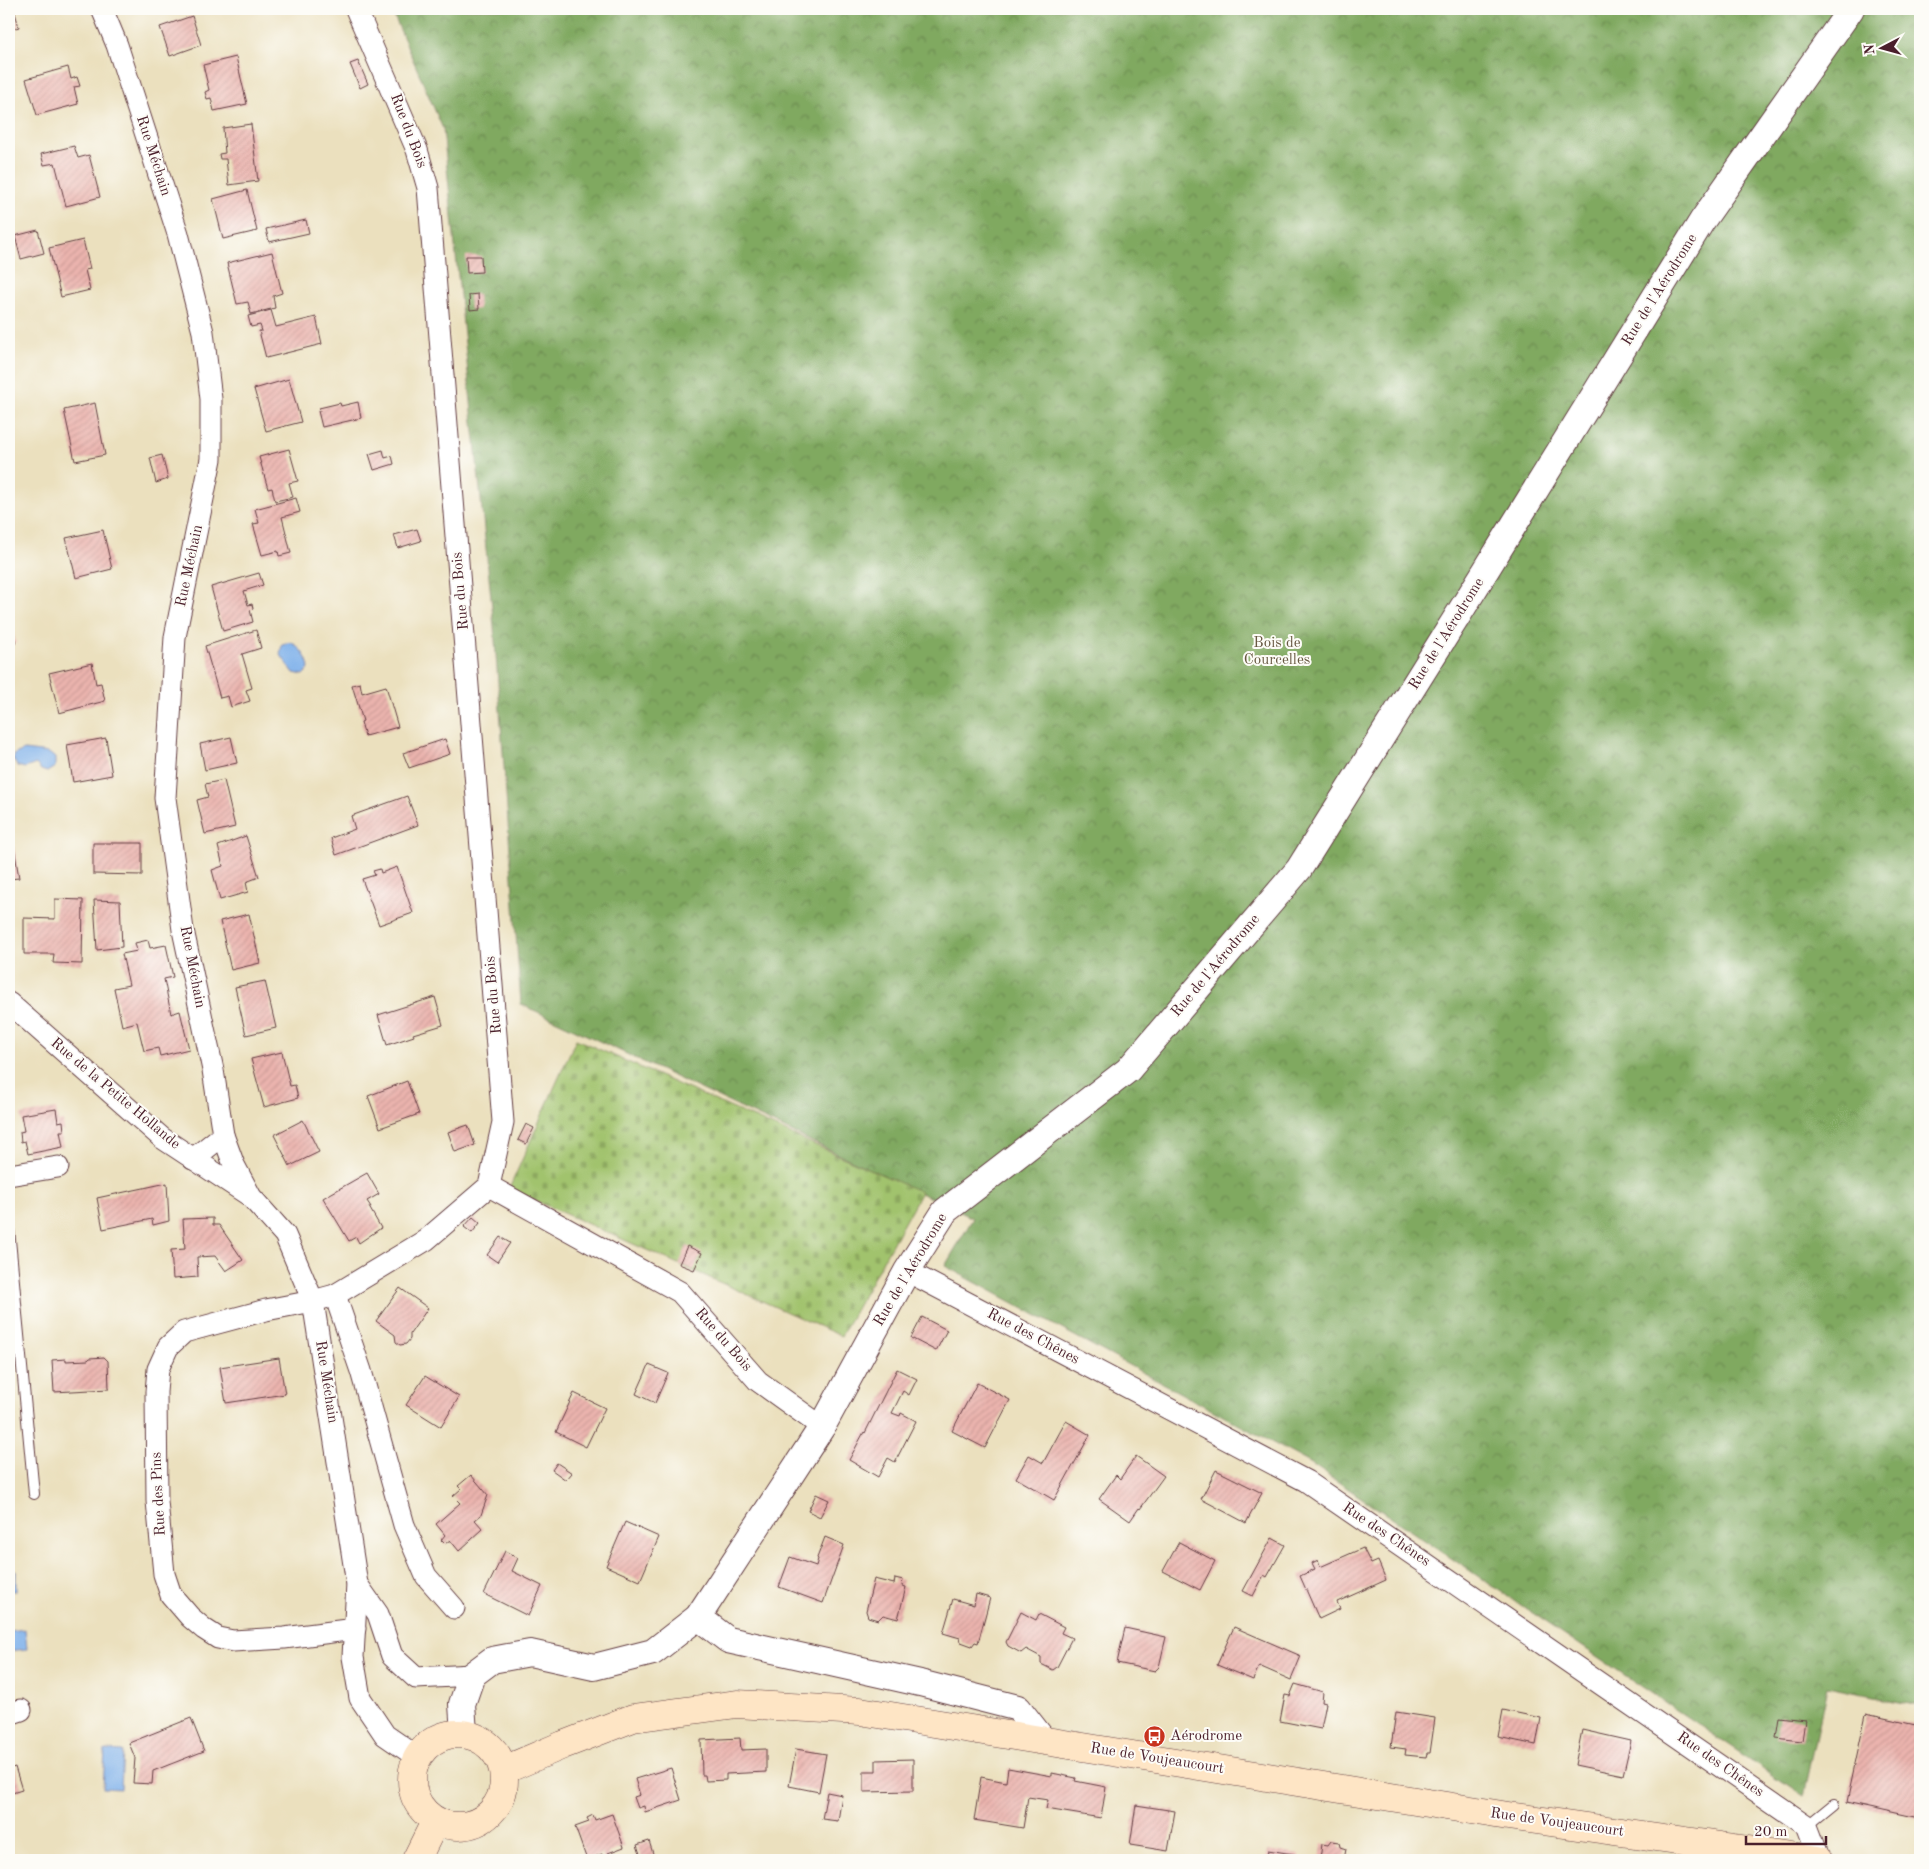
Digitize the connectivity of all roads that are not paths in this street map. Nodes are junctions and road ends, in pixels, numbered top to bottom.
1 (102, 9) edge
2 (356, 9) edge
3 (1851, 9) edge
4 (9, 1003) edge
5 (223, 1135) junction
6 (193, 1159) junction
7 (58, 1167) dead end
8 (9, 1174) edge
9 (489, 1186) junction
10 (251, 1197) junction
11 (9, 1229) edge
12 (907, 1271) junction
13 (335, 1295) junction
14 (313, 1302) junction
15 (822, 1427) junction
16 (34, 1494) dead end
17 (357, 1584) junction
18 (454, 1608) dead end
19 (698, 1617) junction
20 (354, 1629) junction
21 (472, 1676) junction
22 (464, 1734) junction
23 (1043, 1740) junction
24 (417, 1756) junction
25 (504, 1770) junction
26 (1834, 1804) dead end
27 (436, 1822) junction
28 (1807, 1826) junction
29 (416, 1860) edge
30 (1819, 1860) edge

1 - 5 street, Rue Méchain
2 - 9 street, Rue du Bois
3 - 12 street, Rue de l'Aérodrome
4 - 6 street, Rue de la Petite Hollande
5 - 6 street
5 - 10 street, Rue Méchain
6 - 10 street, Rue de la Petite Hollande
7 - 8 street
9 - 13 street
9 - 15 street, Rue du Bois
10 - 14 street, Rue Méchain
11 - 16 lane
12 - 15 street, Rue de l'Aérodrome
12 - 28 street, Rue des Chênes
13 - 14 street
13 - 18 street, Rue Méchain
14 - 17 street, Rue Méchain
14 - 20 street, Rue des Pins
15 - 19 street, Rue de l'Aérodrome
17 - 20 street, Rue Méchain
17 - 21 street, Rue Méchain
19 - 21 street, Rue de l'Aérodrome
19 - 23 street
20 - 24 street, Rue Méchain
21 - 22 street
22 - 24 main road
22 - 25 main road
23 - 25 main road, Rue de Voujeaucourt
23 - 30 main road, Rue de Voujeaucourt
24 - 27 main road
25 - 27 main road
26 - 28 lane
27 - 29 main road
28 - 30 street

